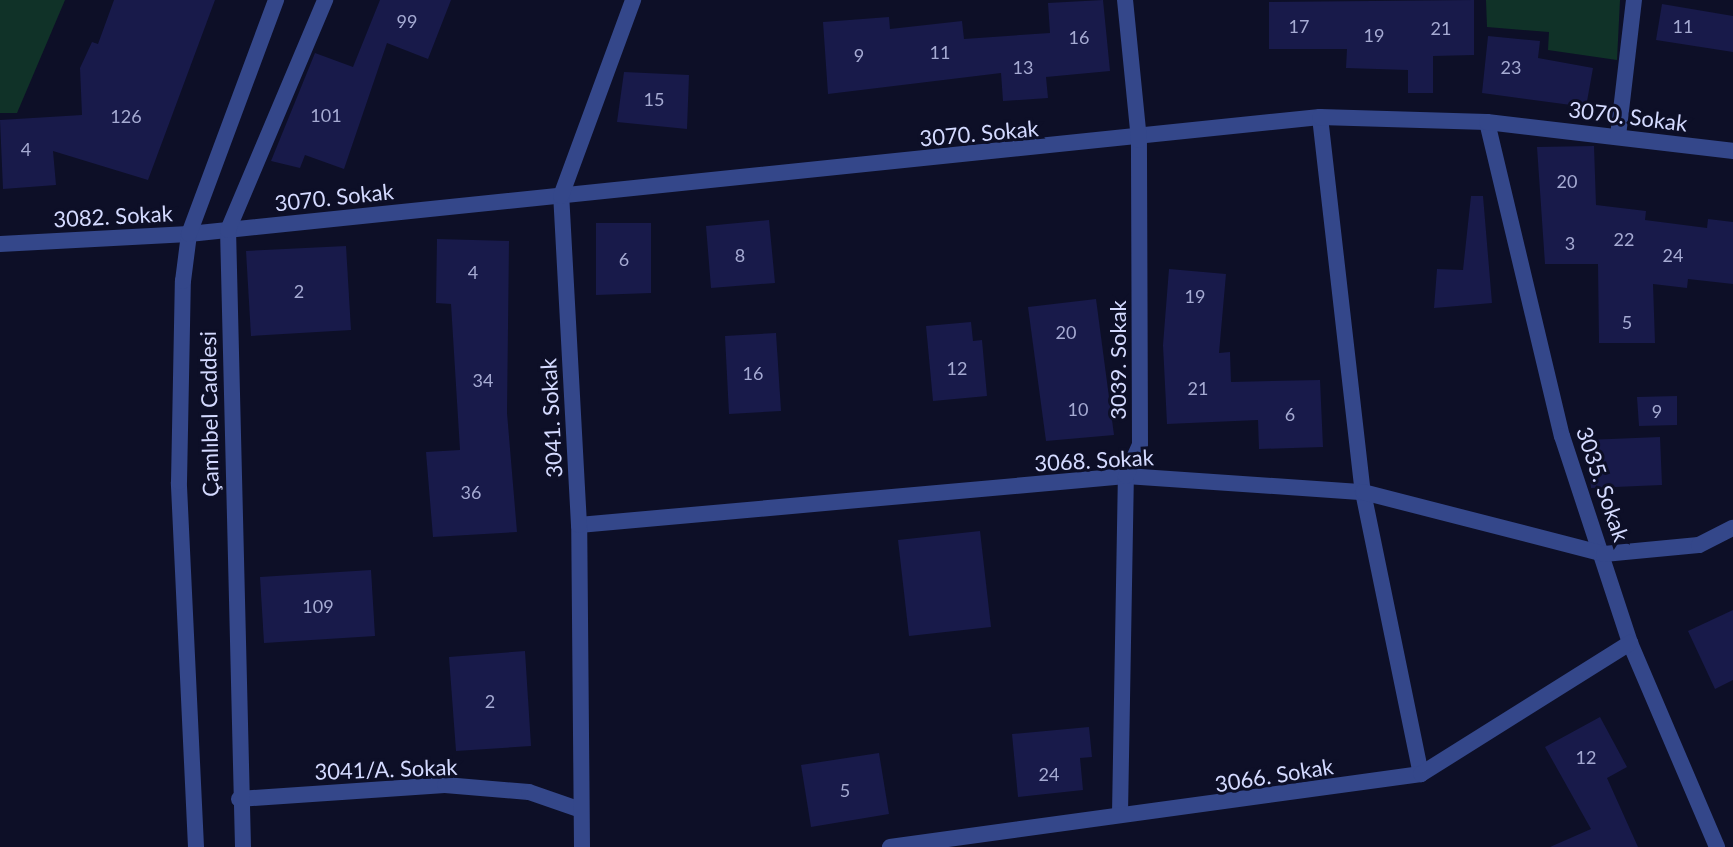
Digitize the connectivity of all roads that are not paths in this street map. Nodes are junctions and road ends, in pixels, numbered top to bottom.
1 (276, 0) edge
2 (325, 0) edge
3 (633, 0) edge
4 (1125, 0) edge
5 (1634, 0) edge
6 (1320, 117) junction
7 (1487, 122) junction
8 (1618, 136) junction
9 (1139, 140) junction
10 (1733, 151) edge
11 (561, 196) junction
12 (228, 230) junction
13 (189, 234) junction
14 (0, 244) edge
15 (1126, 476) junction
16 (1363, 492) junction
17 (579, 525) junction
18 (1733, 528) edge
19 (1604, 554) junction
20 (1630, 643) junction
21 (1421, 774) junction
22 (239, 799) junction
23 (581, 810) junction
24 (1120, 814) junction
25 (196, 847) edge
26 (243, 847) edge
27 (582, 847) edge
28 (890, 847) edge
29 (1717, 847) edge

1 - 13 street, Çamlıbel Caddesi
2 - 12 street, Çamlıbel Caddesi
3 - 11 street, 3041. Sokak
4 - 9 street, 3039. Sokak
5 - 8 street
6 - 7 street, 3070. Sokak
6 - 9 street, 3070. Sokak
6 - 16 street
7 - 8 street, 3070. Sokak
7 - 19 street, 3035. Sokak
8 - 10 street, 3070. Sokak
9 - 11 street, 3070. Sokak
9 - 15 street, 3039. Sokak
11 - 12 street, 3070. Sokak
11 - 17 street, 3041. Sokak
12 - 13 street, 3082. Sokak
12 - 22 street, Çamlıbel Caddesi
13 - 14 street, 3082. Sokak
13 - 25 street, Çamlıbel Caddesi
15 - 16 street, 3068. Sokak
15 - 17 street, 3068. Sokak
15 - 24 street, 3039. Sokak
16 - 19 street, 3068. Sokak
16 - 21 street
17 - 23 street, 3041. Sokak
18 - 19 street, 3068. Sokak
19 - 20 street, 3035. Sokak
20 - 21 street, 3066. Sokak
20 - 29 street, 3035. Sokak
21 - 24 street, 3066. Sokak
22 - 23 street, 3041/A. Sokak
22 - 26 street, Çamlıbel Caddesi
23 - 27 street, 3041. Sokak
24 - 28 street, 3066. Sokak

